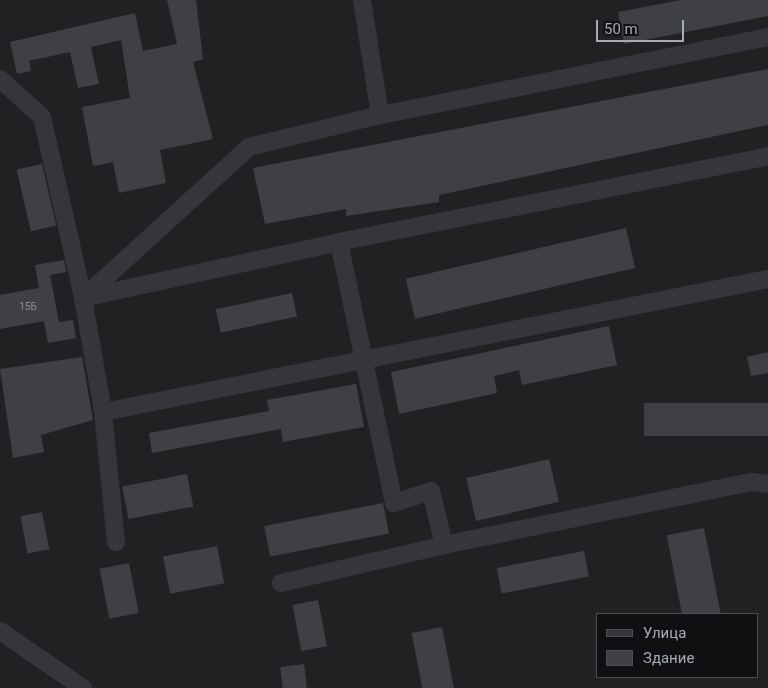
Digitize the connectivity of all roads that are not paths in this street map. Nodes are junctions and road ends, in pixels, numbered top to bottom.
1 (362, 0) edge
2 (768, 37) edge
3 (0, 79) edge
4 (380, 115) junction
5 (768, 156) edge
6 (339, 242) junction
7 (768, 279) edge
8 (83, 298) junction
9 (366, 358) junction
10 (102, 412) junction
11 (768, 484) edge
12 (116, 542) dead end
13 (444, 545) junction
14 (281, 583) dead end
15 (0, 631) edge
16 (83, 688) edge

1 - 4 street
2 - 4 street
3 - 8 street
4 - 8 street
5 - 6 street
6 - 8 street
6 - 9 street
7 - 9 street
8 - 10 street
9 - 10 street
9 - 13 street
10 - 12 street
11 - 13 street
13 - 14 street
15 - 16 street

